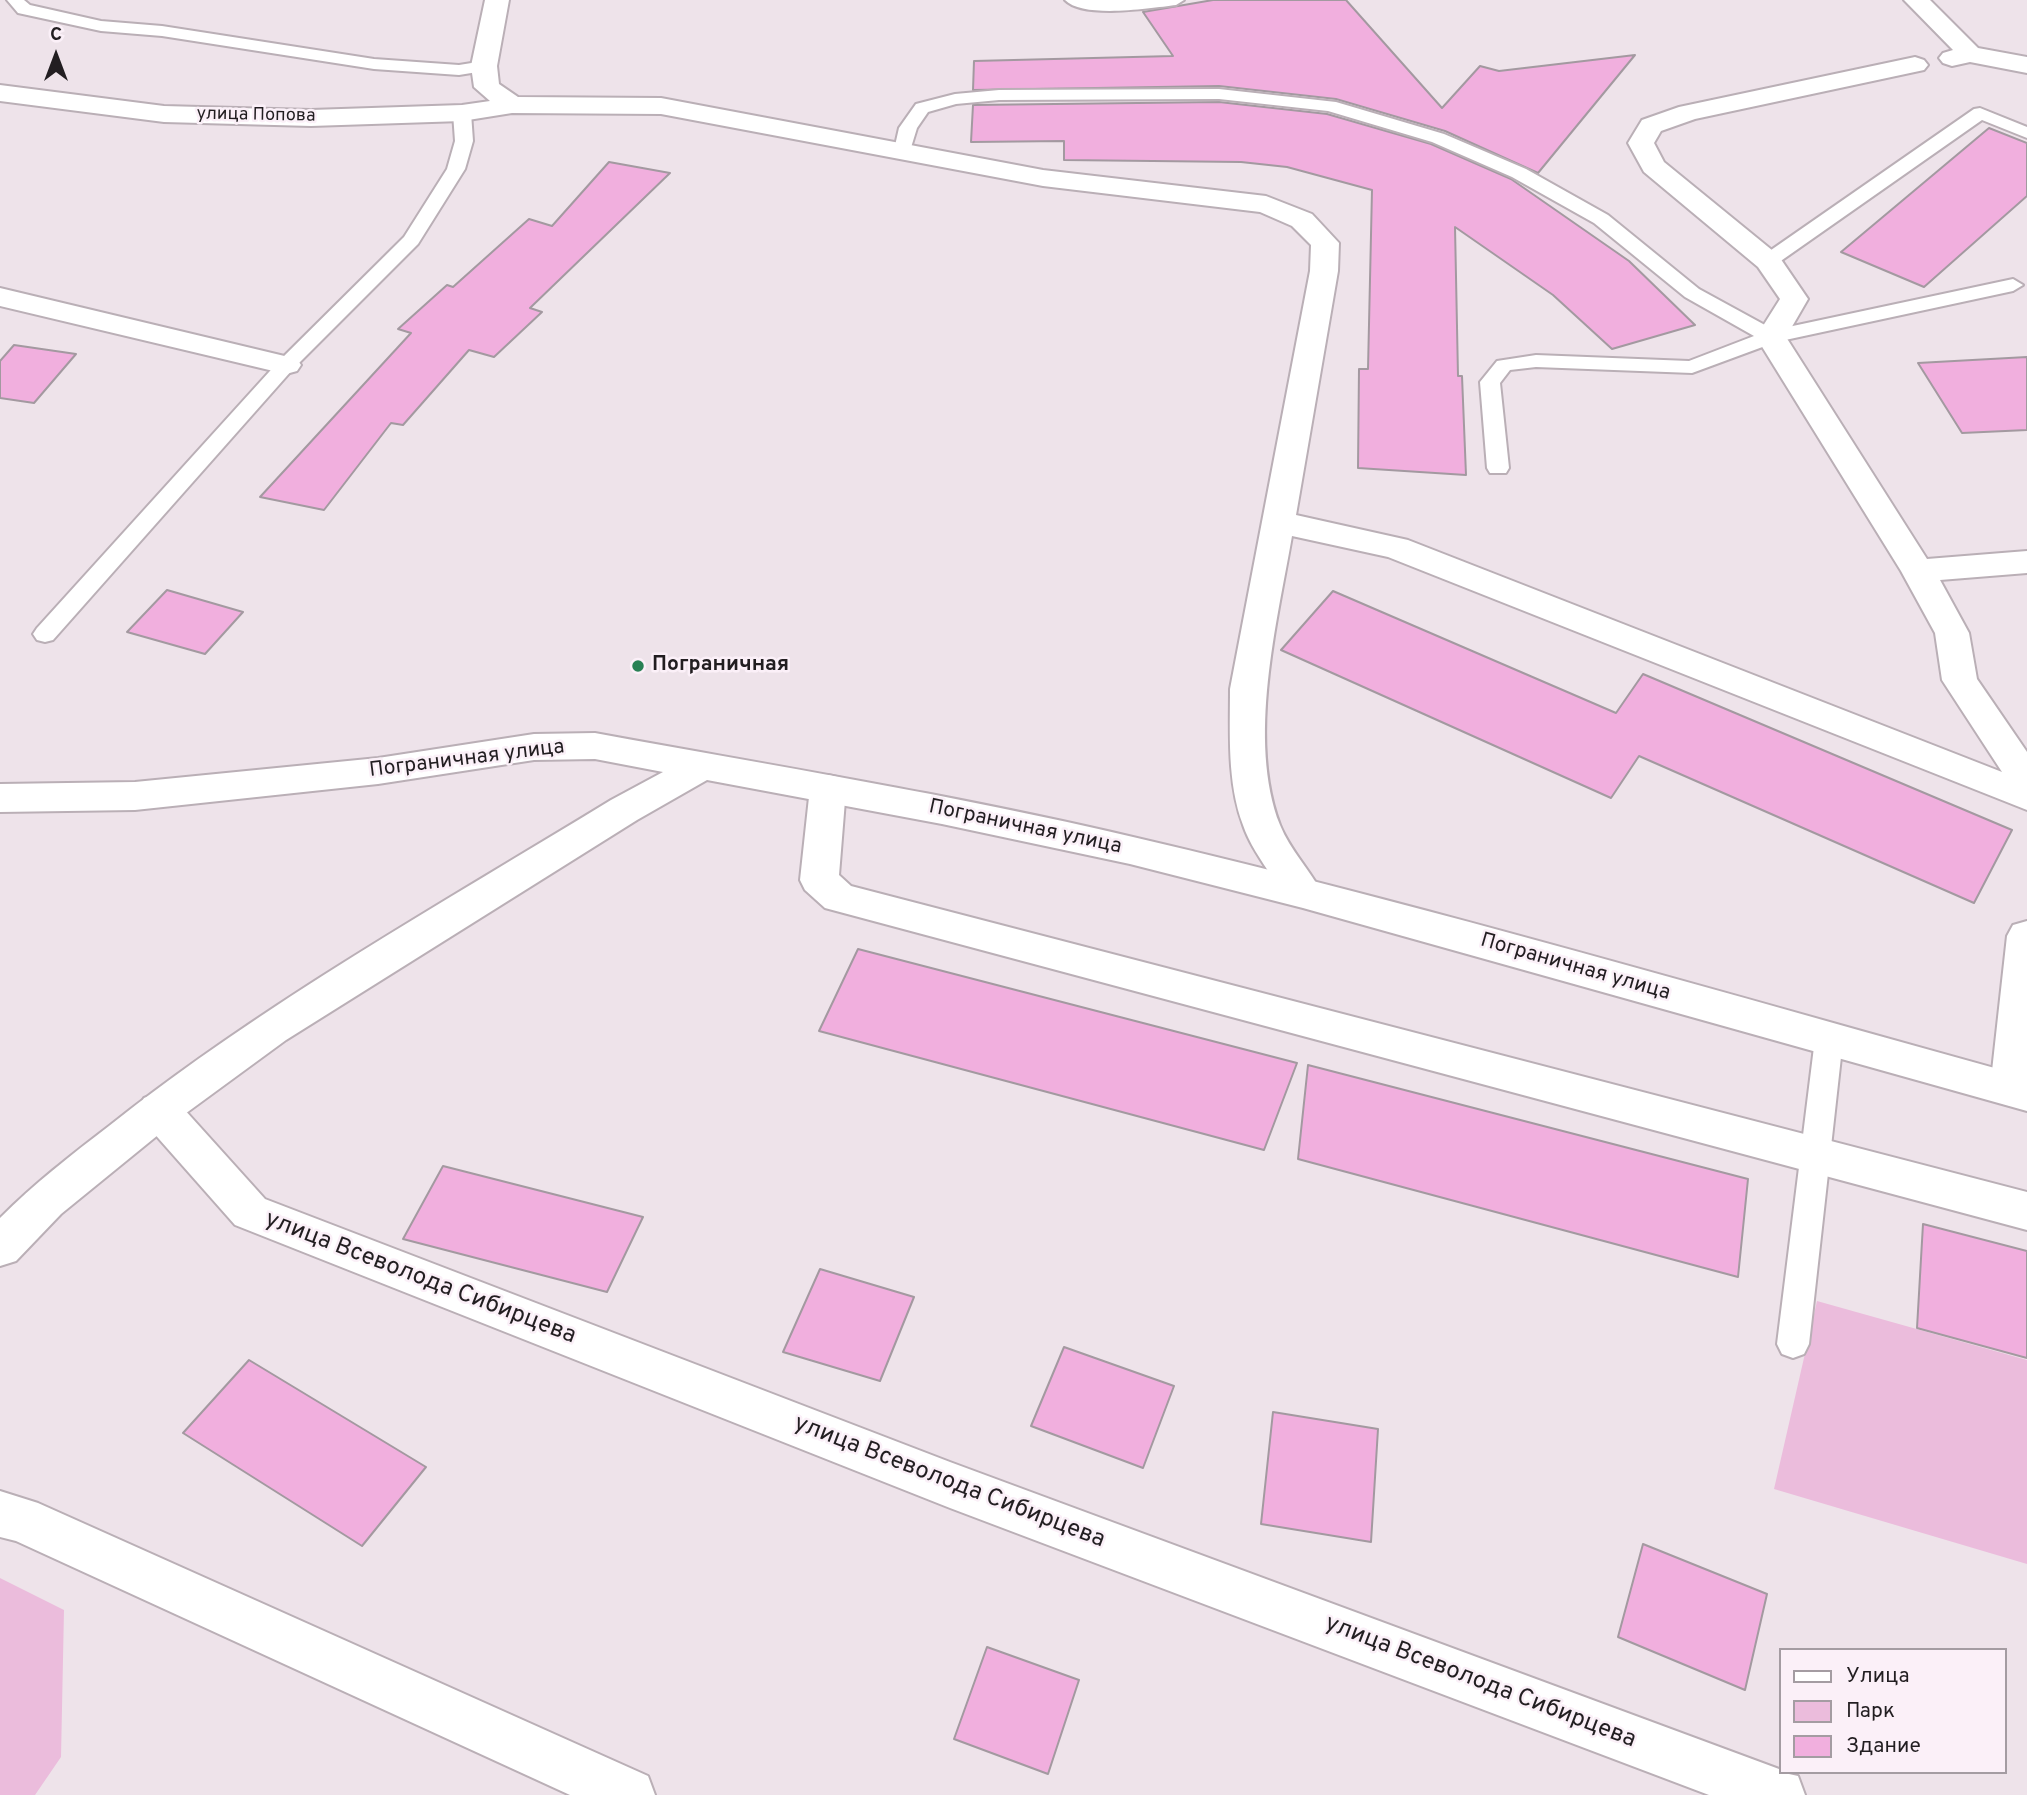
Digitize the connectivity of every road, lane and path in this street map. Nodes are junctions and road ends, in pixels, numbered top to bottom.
1 (15, 0) edge
2 (497, 0) edge
3 (1073, 0) edge
4 (1176, 0) edge
5 (1916, 0) edge
6 (1915, 65) dead end
7 (2027, 65) edge
8 (484, 66) junction
9 (0, 93) edge
10 (512, 105) junction
11 (462, 113) junction
12 (2027, 132) edge
13 (903, 150) junction
14 (1768, 261) junction
15 (2013, 285) dead end
16 (0, 297) edge
17 (1771, 337) junction
18 (286, 365) junction
19 (1498, 468) dead end
20 (1278, 522) junction
21 (2027, 562) edge
22 (1918, 571) junction
23 (45, 634) dead end
24 (701, 767) junction
25 (2027, 781) edge
26 (828, 788) junction
27 (2027, 796) edge
28 (0, 798) edge
29 (1303, 893) junction
30 (2027, 936) edge
31 (1829, 1039) junction
32 (2019, 1091) edge
33 (159, 1110) junction
34 (1815, 1157) junction
35 (2027, 1211) edge
36 (0, 1247) edge
37 (1793, 1344) dead end
38 (0, 1514) edge
39 (629, 1795) edge
40 (1779, 1795) edge

1 - 8 lane
2 - 8 street
3 - 4 lane
5 - 7 street
6 - 14 street
8 - 10 street
9 - 11 street, улица Попова
10 - 11 street, улица Попова
10 - 13 street, улица Попова
11 - 18 lane
12 - 14 lane
13 - 17 lane
13 - 20 street, улица Попова
14 - 17 street
15 - 17 lane
16 - 18 street
17 - 19 lane
17 - 22 street
18 - 23 lane
20 - 27 street
20 - 29 street, улица Попова
21 - 22 street
22 - 25 street
24 - 26 street, Пограничная улица
24 - 28 street, Пограничная улица
24 - 33 street
26 - 29 street, Пограничная улица
26 - 34 street
29 - 31 street, Пограничная улица
30 - 32 street
31 - 32 street, Пограничная улица
31 - 34 lane
33 - 36 street
33 - 40 street, улица Всеволода Сибирцева
34 - 35 street
34 - 37 lane
38 - 39 street

